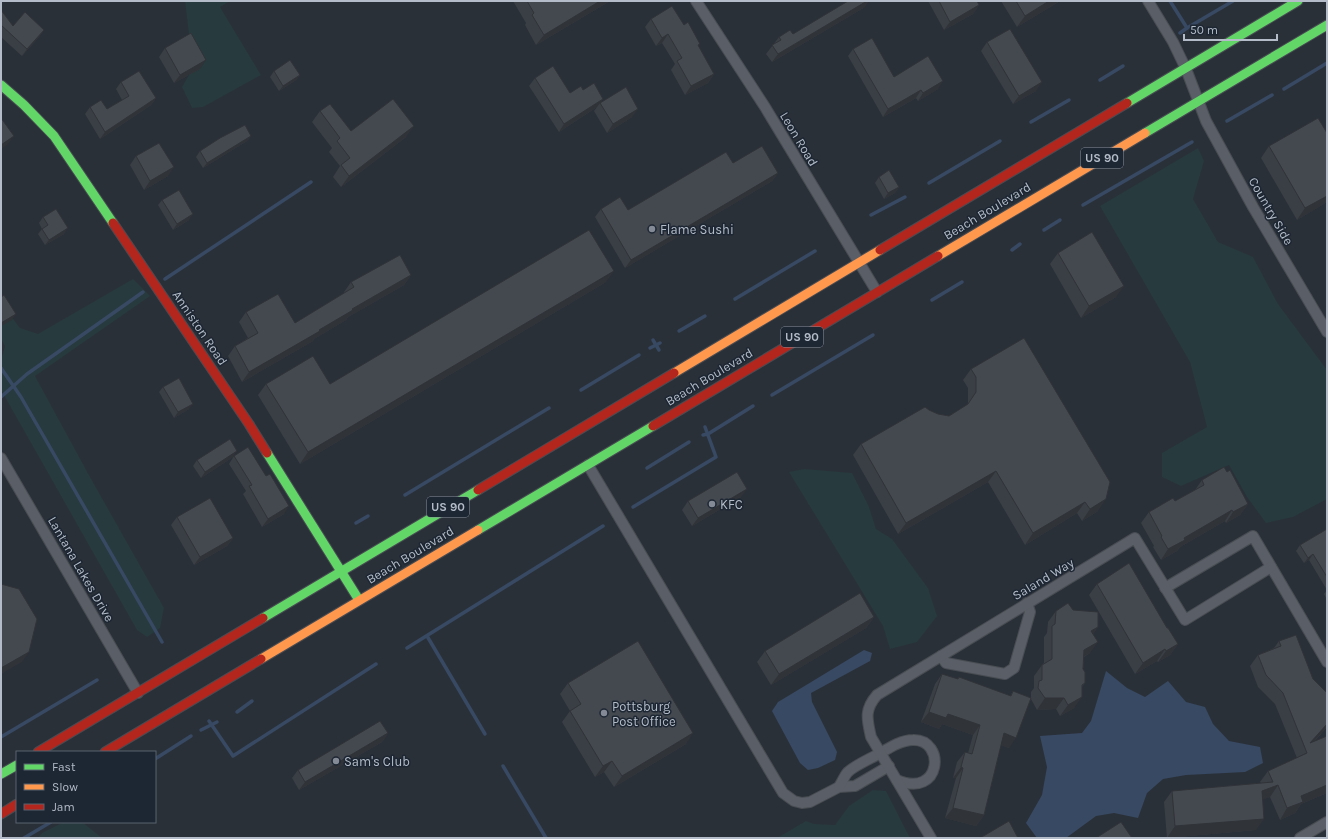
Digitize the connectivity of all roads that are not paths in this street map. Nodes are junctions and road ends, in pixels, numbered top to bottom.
1 (696, 1) edge
2 (1148, 1) edge
3 (1298, 1) edge
4 (1327, 25) edge
5 (1186, 69) junction
6 (1, 86) edge
7 (1198, 101) junction
8 (858, 263) junction
9 (877, 292) junction
10 (1327, 332) edge
11 (1, 458) edge
12 (588, 465) junction
13 (1271, 568) junction
14 (341, 571) junction
15 (1165, 588) junction
16 (359, 600) junction
17 (1027, 603) junction
18 (941, 656) junction
19 (1327, 662) edge
20 (138, 693) junction
21 (40, 751) edge
22 (107, 751) edge
23 (881, 753) junction
24 (16, 766) edge
25 (889, 766) junction
26 (1, 774) edge
27 (897, 780) junction
28 (839, 787) junction
29 (16, 805) edge
30 (1, 814) edge
31 (1327, 822) edge
32 (931, 838) edge
33 (1300, 838) edge

1 - 8 street, Leon Road
2 - 5 street, Country Side
3 - 5 main road, US 90
4 - 7 main road, Beach Boulevard / US 90
5 - 7 street, Country Side
5 - 8 main road, US 90
6 - 14 main road, Anniston Road
7 - 9 main road, Beach Boulevard / US 90
7 - 10 street, Country Side
8 - 9 street, Leon Road
8 - 14 main road, US 90
9 - 12 main road, Beach Boulevard / US 90
11 - 20 street, Lantana Lakes Drive
12 - 16 main road, Beach Boulevard / US 90
12 - 28 street
13 - 15 street, Saland Way
13 - 15 street
13 - 19 street
14 - 16 main road, Anniston Road
14 - 20 main road, US 90
15 - 17 street, Saland Way
16 - 22 main road, Beach Boulevard / US 90
17 - 18 street, Saland Way
17 - 18 street
18 - 23 street, Saland Way
20 - 21 main road, US 90
23 - 25 street, Saland Way
23 - 27 street
23 - 28 street
24 - 26 main road
25 - 27 street, Saland Way
25 - 28 street
27 - 32 street, Saland Way
29 - 30 main road
31 - 33 street

